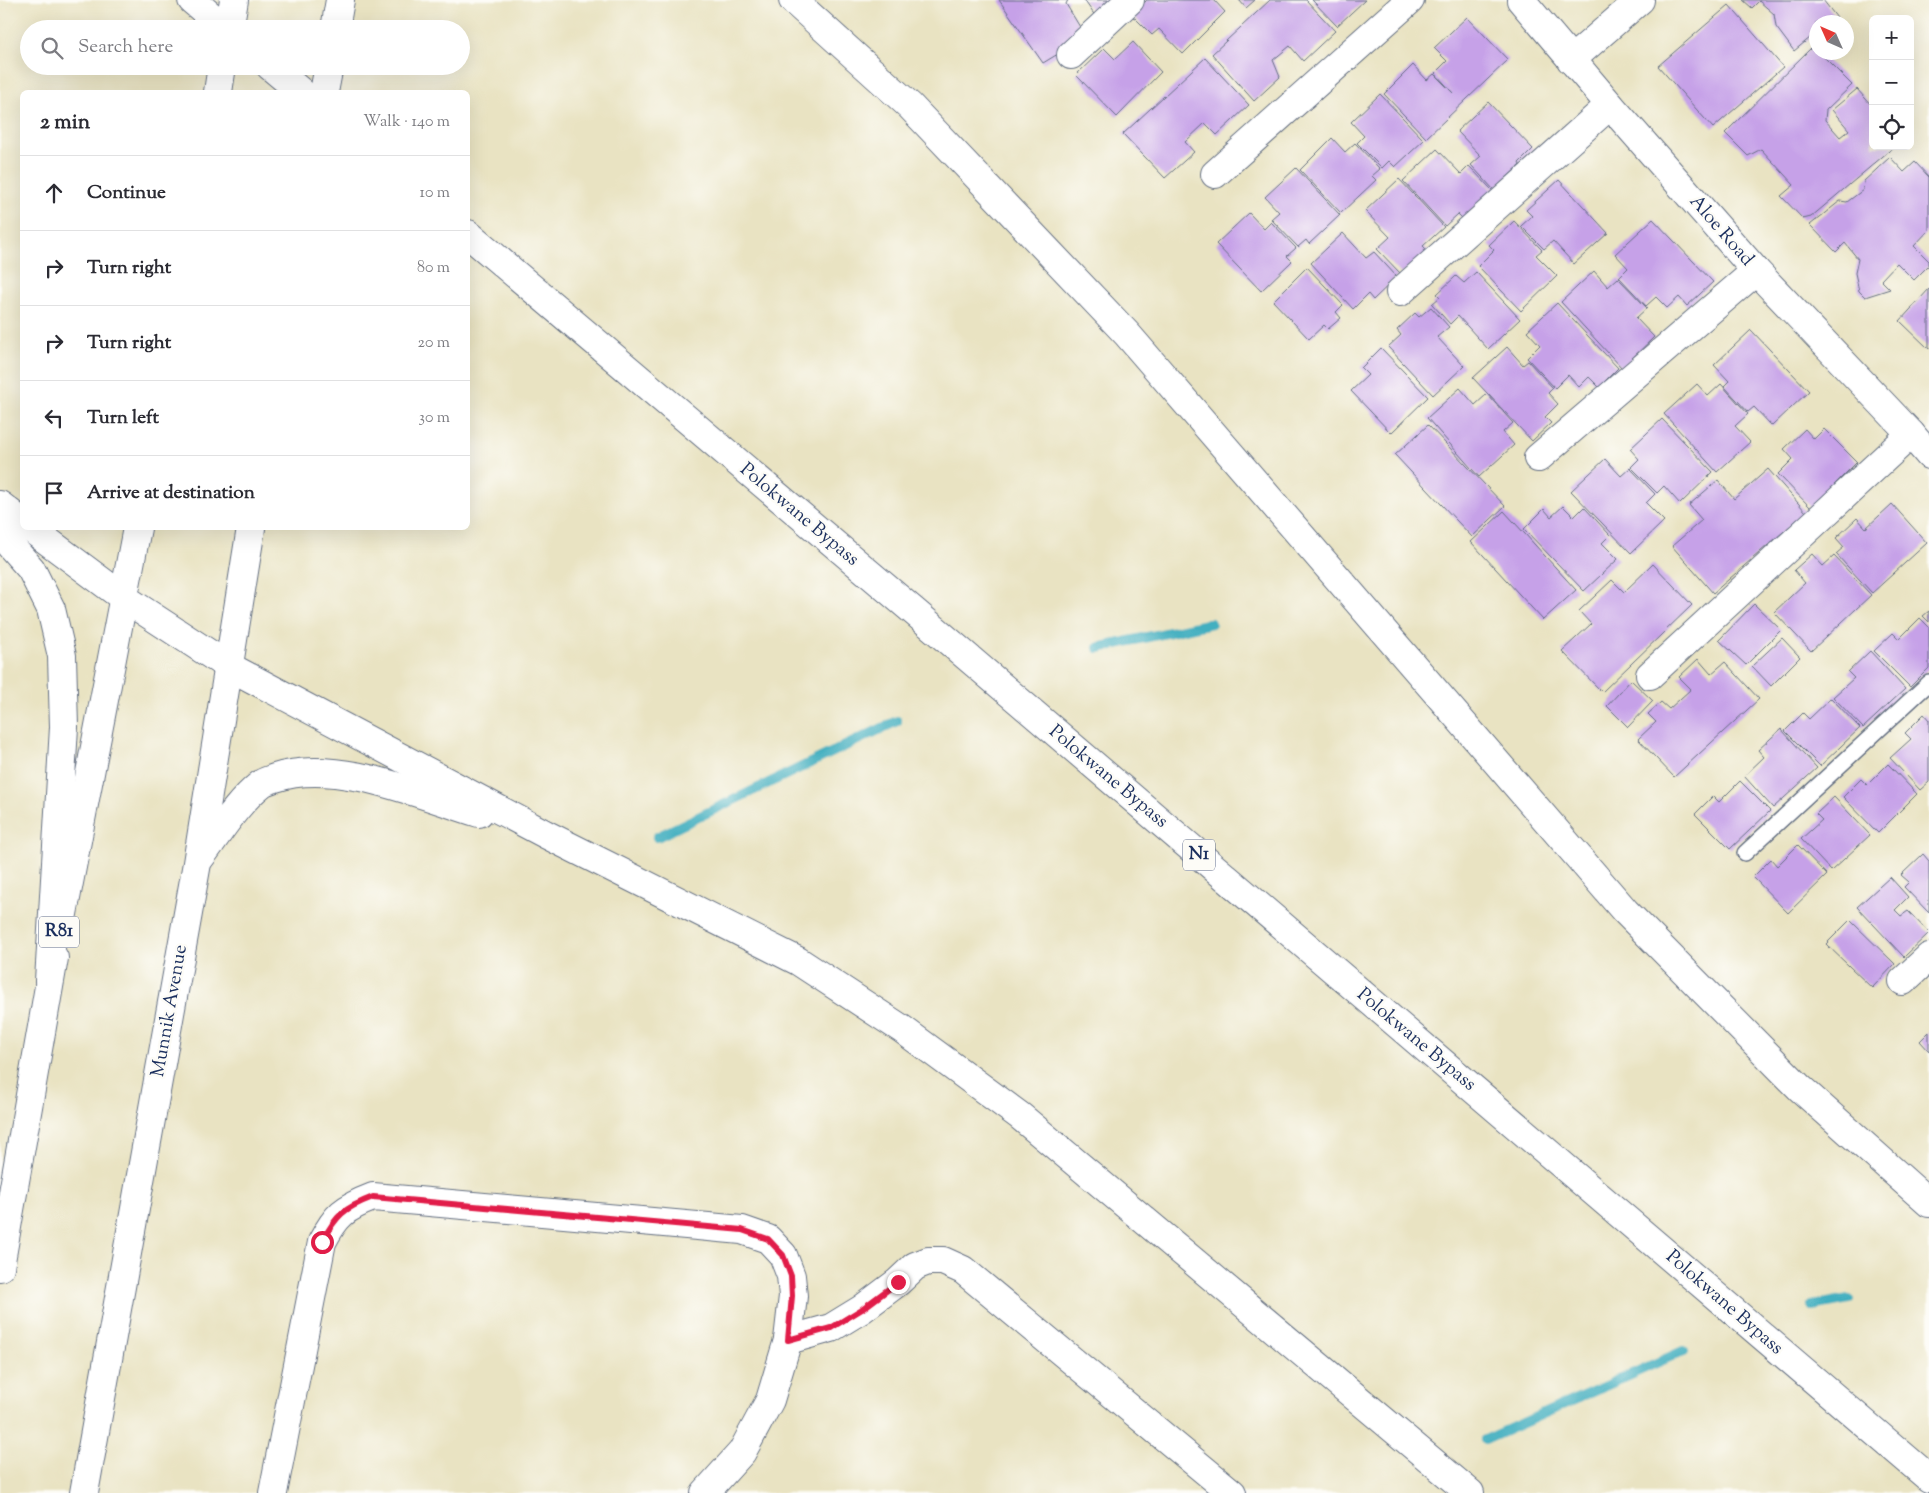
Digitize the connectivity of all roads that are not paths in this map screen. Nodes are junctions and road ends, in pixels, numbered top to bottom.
1 (192, 0) edge
2 (234, 0) edge
3 (340, 0) edge
4 (793, 0) edge
5 (1130, 0) edge
6 (1410, 0) edge
7 (1521, 0) edge
8 (1640, 0) edge
9 (217, 20) edge
10 (230, 20) edge
11 (337, 20) edge
12 (1071, 55) dead end
13 (1572, 60) junction
14 (221, 75) edge
15 (281, 75) edge
16 (327, 75) edge
17 (218, 90) edge
18 (299, 90) edge
19 (324, 90) edge
20 (1610, 105) junction
21 (1215, 174) dead end
22 (470, 236) edge
23 (1756, 271) junction
24 (1400, 292) dead end
25 (1911, 434) junction
26 (1929, 455) edge
27 (1538, 458) dead end
28 (0, 505) edge
29 (20, 520) edge
30 (33, 530) edge
31 (137, 530) edge
32 (251, 530) edge
33 (0, 534) edge
34 (124, 598) junction
35 (228, 666) junction
36 (1650, 674) dead end
37 (1929, 683) edge
38 (547, 835) junction
39 (1745, 853) dead end
40 (197, 863) junction
41 (1929, 957) edge
42 (50, 981) junction
43 (1903, 981) dead end
44 (1929, 1203) edge
45 (0, 1267) edge
46 (788, 1340) junction
47 (1929, 1478) edge
48 (84, 1493) edge
49 (273, 1493) edge
50 (705, 1493) edge
51 (1232, 1493) edge
52 (1470, 1493) edge

1 - 9 main road
2 - 10 main road
3 - 11 main road
4 - 44 main road
5 - 12 main road
6 - 21 main road
7 - 13 main road, Aloe Road
8 - 13 main road
13 - 20 main road, Aloe Road
14 - 17 main road
15 - 18 main road
16 - 19 main road
20 - 23 main road, Aloe Road
20 - 24 main road
22 - 47 main road, Polokwane Bypass / N1
23 - 25 main road, Aloe Road
23 - 27 main road
25 - 26 main road, Aloe Road
25 - 36 main road
28 - 29 main road
30 - 34 main road
31 - 34 main road, R81
32 - 35 main road, Munnik Avenue
33 - 42 main road
34 - 35 main road
34 - 42 main road, R81
35 - 38 main road
35 - 40 main road, Munnik Avenue
37 - 39 lane
38 - 40 main road
38 - 52 main road
40 - 48 main road, Munnik Avenue
41 - 43 main road
42 - 45 main road, R81
46 - 49 main road
46 - 50 main road
46 - 51 main road

